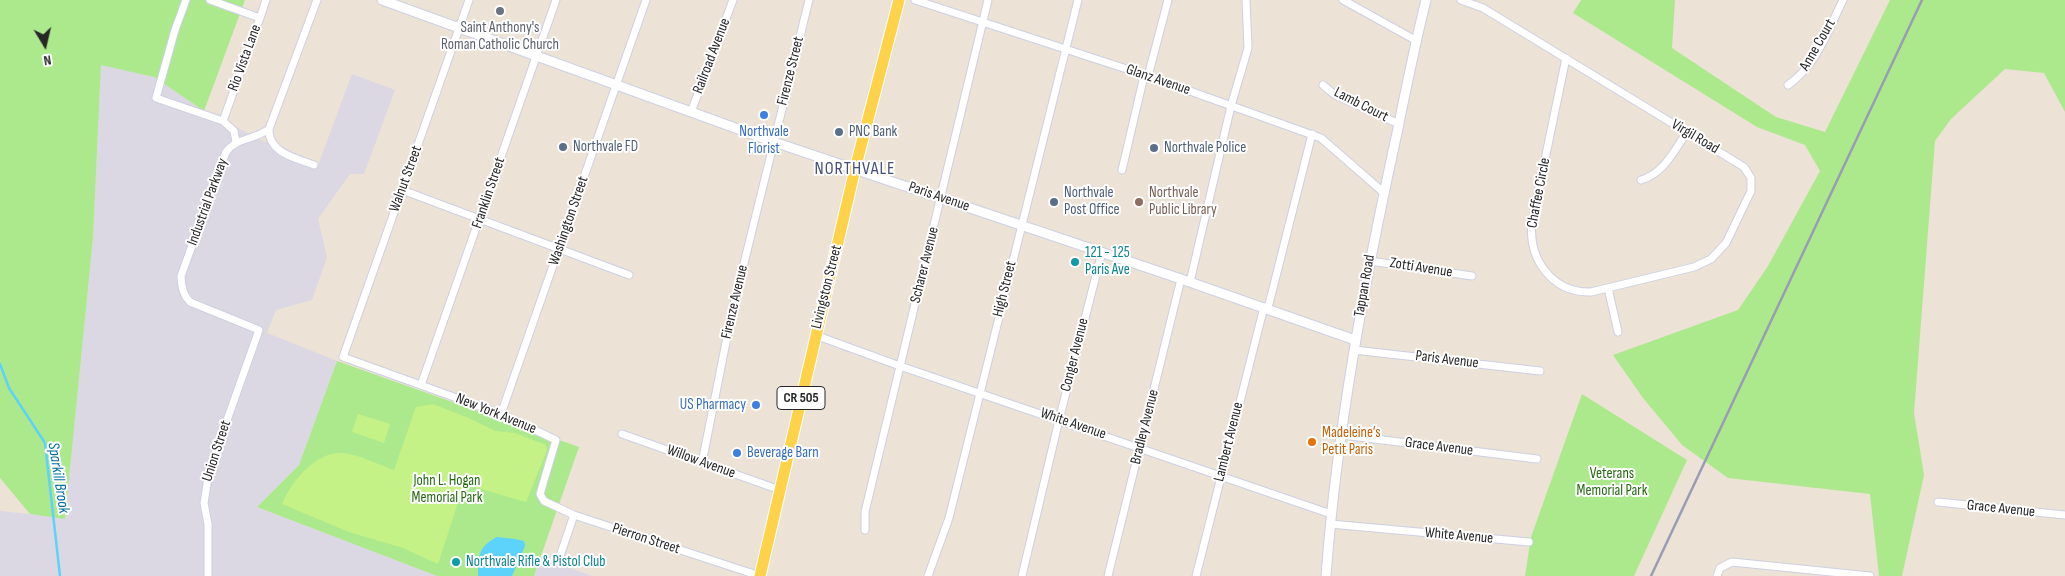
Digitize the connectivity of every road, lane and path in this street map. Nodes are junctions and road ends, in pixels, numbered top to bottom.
1 (186, 0) edge
2 (210, 0) edge
3 (266, 0) edge
4 (317, 0) edge
5 (382, 0) edge
6 (469, 0) edge
7 (556, 0) edge
8 (646, 0) edge
9 (733, 0) edge
10 (808, 0) edge
11 (899, 0) edge
12 (915, 0) edge
13 (988, 0) edge
14 (1078, 0) edge
15 (1168, 0) edge
16 (1246, 0) edge
17 (1343, 0) edge
18 (1426, 0) edge
19 (1461, 0) edge
20 (1843, 0) edge
21 (260, 18) junction
22 (983, 22) junction
23 (460, 28) junction
24 (1417, 41) junction
25 (1066, 49) junction
26 (536, 56) junction
27 (1566, 58) junction
28 (1146, 76) junction
29 (1323, 85) dead end
30 (1788, 85) dead end
31 (616, 86) junction
32 (1231, 106) junction
33 (691, 112) junction
34 (222, 121) junction
35 (1399, 124) junction
36 (269, 129) junction
37 (1687, 132) junction
38 (1312, 134) junction
39 (236, 142) junction
40 (774, 142) junction
41 (314, 165) dead end
42 (855, 169) junction
43 (1122, 170) dead end
44 (1641, 180) dead end
45 (402, 190) junction
46 (1383, 192) junction
47 (942, 198) junction
48 (480, 220) junction
49 (1021, 225) junction
50 (559, 249) junction
51 (1102, 252) junction
52 (1370, 260) junction
53 (629, 275) dead end
54 (1472, 276) dead end
55 (1185, 280) junction
56 (1608, 288) junction
57 (1266, 308) junction
58 (259, 330) joint
59 (1618, 332) dead end
60 (815, 335) junction
61 (1355, 345) junction
62 (343, 357) joint
63 (900, 366) junction
64 (1540, 371) dead end
65 (421, 385) junction
66 (980, 392) junction
67 (501, 414) junction
68 (1059, 420) junction
69 (622, 434) dead end
70 (1342, 435) junction
71 (1140, 447) junction
72 (1537, 459) dead end
73 (702, 463) junction
74 (1221, 476) junction
75 (780, 490) junction
76 (1938, 502) dead end
77 (1331, 514) junction
78 (574, 515) junction
79 (2065, 515) edge
80 (1330, 524) junction
81 (865, 530) dead end
82 (1529, 542) dead end
83 (560, 556) dead end
84 (1804, 573) edge
85 (208, 576) edge
86 (760, 576) edge
87 (928, 576) edge
88 (1022, 576) edge
89 (1108, 576) edge
90 (1196, 576) edge
91 (1326, 576) edge
92 (1716, 576) edge
93 (1870, 576) edge

1 - 34 street
2 - 21 street, Rio Vista Lane
3 - 21 street
4 - 36 street
5 - 23 street, Paris Avenue
6 - 23 street, Walnut Street
7 - 26 street, Franklin Street
8 - 31 street, Washington Street
9 - 33 street, Railroad Avenue
10 - 40 street, Firenze Street
11 - 42 main road, Livingston Street / CR 505
12 - 22 street, Glanz Avenue
13 - 22 street, Scharer Avenue
14 - 25 street, High Street
15 - 28 street
16 - 32 street, Bradley Avenue
17 - 24 street
18 - 24 street, Tappan Road
19 - 27 street, Virgil Road
20 - 30 street, Anne Court
21 - 34 street, Rio Vista Lane
22 - 25 street, Glanz Avenue
22 - 47 street, Scharer Avenue
23 - 26 street, Paris Avenue
23 - 45 street, Walnut Street
24 - 35 street, Tappan Road
25 - 28 street, Glanz Avenue
25 - 49 street, High Street
26 - 31 street, Paris Avenue
26 - 48 street, Franklin Street
27 - 37 street, Virgil Road
27 - 56 street, Chaffee Circle
28 - 32 street, Glanz Avenue
28 - 43 street
29 - 35 street, Lamb Court
31 - 33 street, Paris Avenue
31 - 50 street, Washington Street
32 - 38 street, Glanz Avenue
32 - 55 street, Bradley Avenue
33 - 40 street, Paris Avenue
34 - 39 street
35 - 46 street, Tappan Road
36 - 39 street, Industrial Parkway
36 - 41 street
37 - 44 street
37 - 56 street, Virgil Road
38 - 46 street, Glanz Avenue
38 - 57 street, Lambert Avenue
39 - 58 street, Industrial Parkway
40 - 42 street, Paris Avenue
40 - 73 street, Firenze Avenue
42 - 47 street, Paris Avenue
42 - 60 main road, Livingston Street / CR 505
45 - 48 street
45 - 62 street, Walnut Street
46 - 52 street, Tappan Road
47 - 49 street, Paris Avenue
47 - 63 street, Scharer Avenue
48 - 50 street
48 - 65 street, Franklin Street
49 - 51 street, Paris Avenue
49 - 66 street, High Street
50 - 53 street
50 - 67 street, Washington Street
51 - 55 street, Paris Avenue
51 - 68 street, Conger Avenue
52 - 54 street, Zotti Avenue
52 - 61 street, Tappan Road
55 - 57 street, Paris Avenue
55 - 71 street, Bradley Avenue
56 - 59 street
57 - 61 street, Paris Avenue
57 - 74 street, Lambert Avenue
58 - 85 street, Union Street
60 - 63 street, White Avenue
60 - 75 main road, Livingston Street / CR 505
61 - 64 street, Paris Avenue
61 - 70 street, Tappan Road
62 - 65 street, New York Avenue
63 - 66 street, White Avenue
63 - 81 street, Scharer Avenue
65 - 67 street, New York Avenue
66 - 68 street, White Avenue
66 - 87 street, High Street
67 - 78 street, New York Avenue
68 - 71 street, White Avenue
68 - 88 street, Conger Avenue
69 - 73 street, Willow Avenue
70 - 72 street, Grace Avenue
70 - 77 street, Tappan Road
71 - 74 street, White Avenue
71 - 89 street, Bradley Avenue
73 - 75 street, Willow Avenue
74 - 77 street, White Avenue
74 - 90 street, Lambert Avenue
75 - 86 main road, Livingston Street / CR 505
76 - 79 street, Grace Avenue
77 - 80 street, Tappan Road
78 - 83 street
78 - 86 street, Pierron Street
80 - 82 street, White Avenue
80 - 91 street, Tappan Road
84 - 92 street
84 - 93 street

